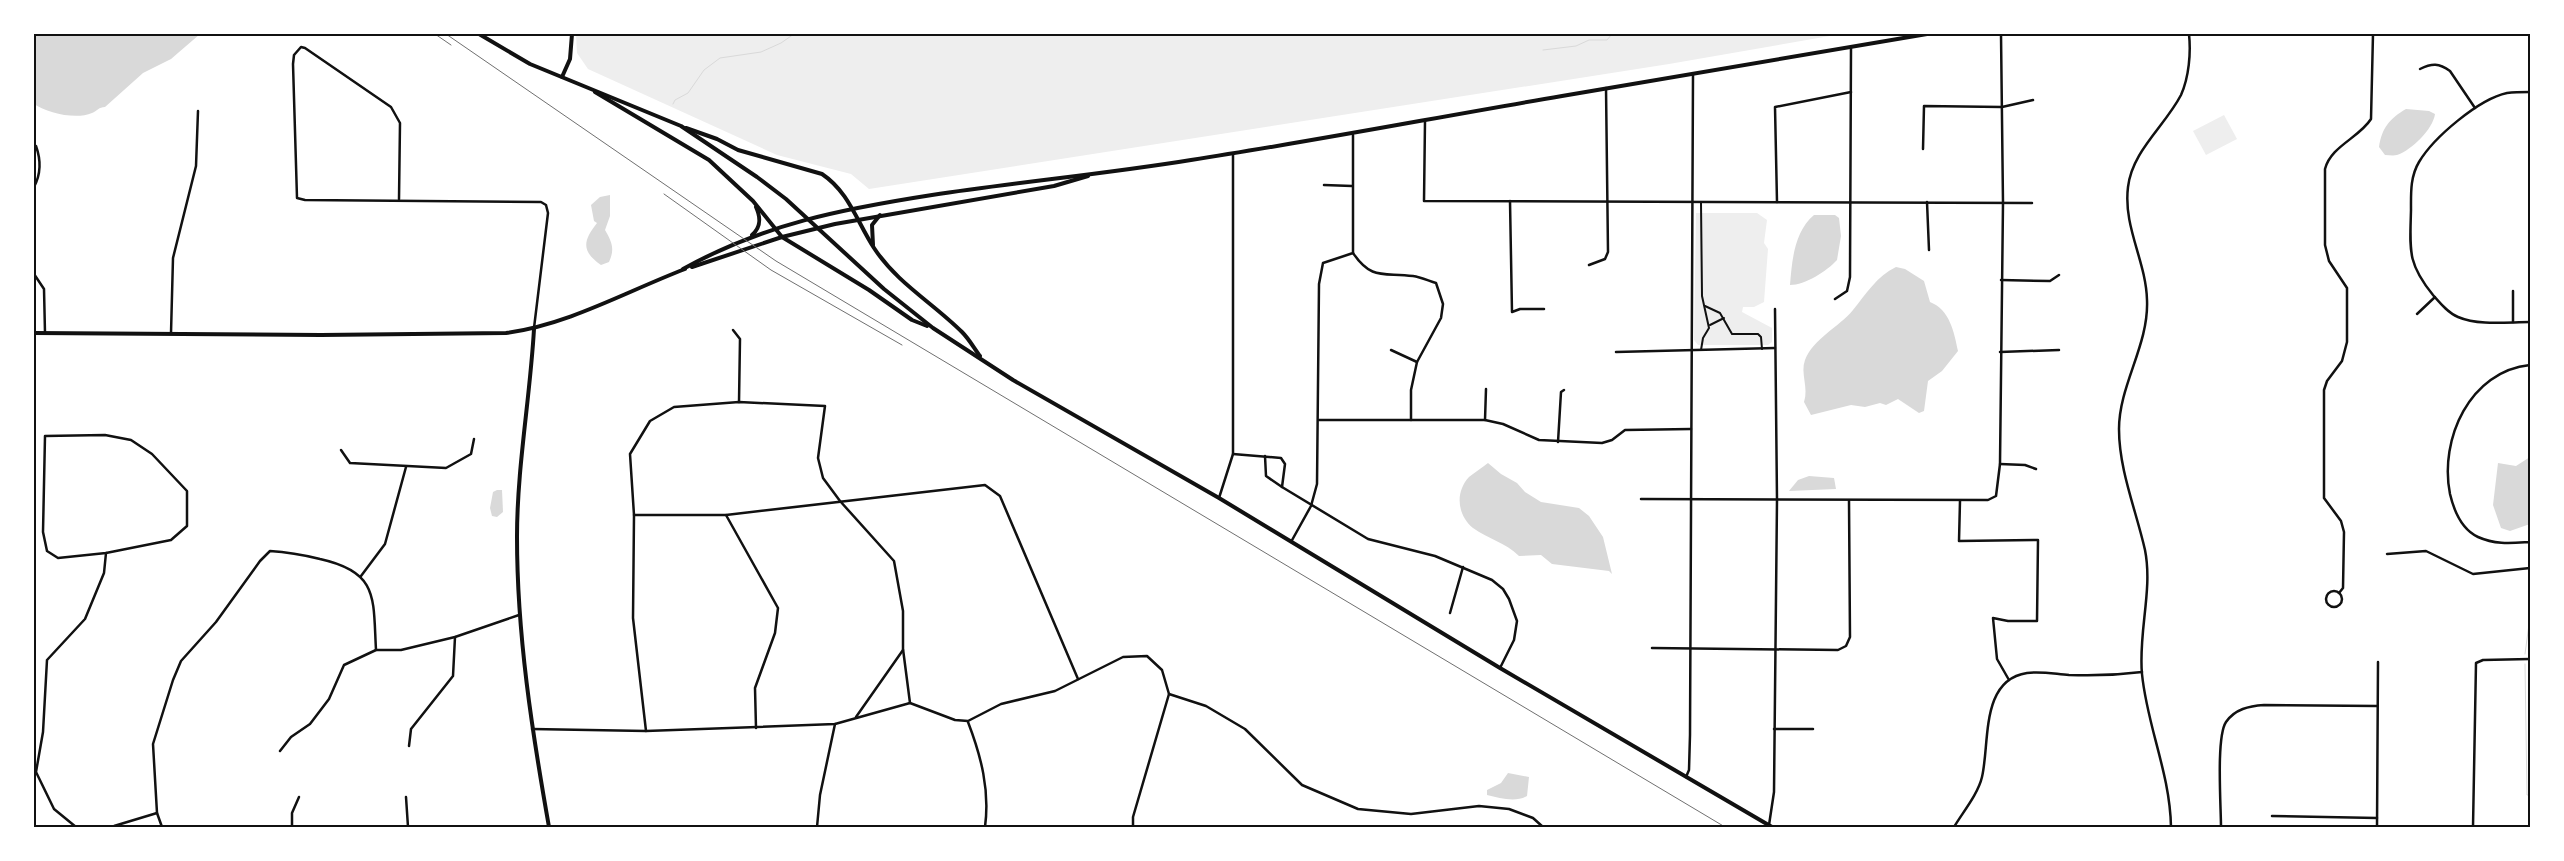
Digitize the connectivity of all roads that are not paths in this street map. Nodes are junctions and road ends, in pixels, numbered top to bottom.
1 (479, 34) edge
2 (572, 34) edge
3 (1927, 34) edge
4 (2001, 34) edge
5 (2189, 34) edge
6 (2373, 34) edge
7 (1851, 47) junction
8 (2420, 69) dead end
9 (1693, 73) junction
10 (562, 77) junction
11 (584, 85) junction
12 (1606, 88) junction
13 (1851, 92) junction
14 (2530, 92) edge
15 (2033, 100) dead end
16 (2002, 106) junction
17 (2475, 108) junction
18 (198, 111) dead end
19 (1425, 121) junction
20 (681, 126) junction
21 (1353, 135) junction
22 (36, 146) dead end
23 (1923, 149) dead end
24 (1234, 154) junction
25 (1098, 173) junction
26 (1324, 186) dead end
27 (1352, 186) junction
28 (34, 188) edge
29 (399, 199) junction
30 (753, 201) junction
31 (1510, 201) junction
32 (1608, 201) junction
33 (1692, 202) junction
34 (1701, 202) junction
35 (1776, 202) junction
36 (1850, 202) junction
37 (1927, 202) junction
38 (2003, 203) junction
39 (2032, 203) dead end
40 (852, 208) junction
41 (880, 215) junction
42 (858, 219) junction
43 (774, 228) junction
44 (751, 236) junction
45 (782, 237) junction
46 (873, 247) junction
47 (1929, 250) dead end
48 (1353, 252) junction
49 (1589, 265) dead end
50 (683, 269) junction
51 (34, 274) edge
52 (2059, 275) dead end
53 (2001, 280) junction
54 (2513, 291) dead end
55 (2435, 297) junction
56 (1836, 298) dead end
57 (1704, 305) junction
58 (1544, 309) dead end
59 (1775, 309) dead end
60 (2417, 314) dead end
61 (1724, 318) junction
62 (2513, 322) junction
63 (2530, 322) edge
64 (1709, 325) junction
65 (933, 328) junction
66 (534, 329) junction
67 (733, 330) dead end
68 (34, 333) edge
69 (45, 333) junction
70 (171, 333) junction
71 (1775, 348) junction
72 (1762, 349) junction
73 (1391, 350) dead end
74 (1692, 350) junction
75 (1701, 350) junction
76 (2059, 350) dead end
77 (1616, 352) dead end
78 (2000, 352) junction
79 (983, 360) junction
80 (1417, 362) junction
81 (2530, 365) edge
82 (1486, 389) dead end
83 (1564, 390) dead end
84 (739, 402) junction
85 (1319, 420) junction
86 (1411, 420) junction
87 (1485, 420) junction
88 (1691, 429) junction
89 (474, 439) dead end
90 (1558, 442) junction
91 (341, 450) dead end
92 (1233, 454) junction
93 (1265, 456) junction
94 (2000, 464) junction
95 (406, 467) junction
96 (2036, 469) dead end
97 (1282, 486) junction
98 (1219, 498) junction
99 (1641, 499) dead end
100 (840, 500) junction
101 (1691, 500) junction
102 (1777, 500) junction
103 (1849, 500) junction
104 (1960, 500) junction
105 (1311, 506) junction
106 (634, 515) junction
107 (726, 515) junction
108 (1291, 542) junction
109 (2530, 542) edge
110 (106, 553) junction
111 (2386, 554) dead end
112 (1463, 567) junction
113 (2530, 568) edge
114 (362, 576) junction
115 (2339, 593) junction
116 (1450, 613) dead end
117 (519, 615) junction
118 (455, 637) junction
119 (1652, 648) dead end
120 (903, 649) junction
121 (1690, 649) junction
122 (1774, 649) junction
123 (376, 650) junction
124 (2530, 659) edge
125 (2378, 662) dead end
126 (1500, 668) junction
127 (2142, 672) junction
128 (1078, 679) junction
129 (2009, 680) junction
130 (1169, 694) junction
131 (910, 703) junction
132 (2377, 706) junction
133 (855, 719) junction
134 (968, 721) junction
135 (835, 724) junction
136 (756, 728) junction
137 (532, 729) junction
138 (1774, 729) junction
139 (1813, 729) dead end
140 (646, 731) junction
141 (409, 746) dead end
142 (280, 751) dead end
143 (1686, 777) junction
144 (299, 797) dead end
145 (406, 797) dead end
146 (157, 813) junction
147 (2272, 816) dead end
148 (2377, 818) junction
149 (1771, 826) edge
150 (76, 827) edge
151 (162, 827) edge
152 (292, 827) edge
153 (408, 827) edge
154 (549, 827) edge
155 (817, 827) edge
156 (985, 827) edge
157 (1133, 827) edge
158 (1542, 827) edge
159 (1954, 827) edge
160 (2171, 827) edge
161 (2221, 827) edge
162 (2377, 827) edge
163 (2473, 827) edge

1 - 10 main road
2 - 10 main road
3 - 7 main road
4 - 16 street
5 - 127 street
6 - 115 street
7 - 9 main road
7 - 13 street
8 - 17 street
9 - 12 main road
9 - 33 street
10 - 11 main road
11 - 20 main road
11 - 30 main road
12 - 19 main road
12 - 32 street
13 - 35 street
13 - 36 street
14 - 17 street
15 - 16 street
16 - 23 street
16 - 38 street
17 - 55 street
18 - 70 street
19 - 21 main road
19 - 31 street
20 - 40 main road
20 - 65 main road
21 - 24 main road
21 - 27 street
22 - 28 street
24 - 25 main road
24 - 92 street
25 - 40 main road
25 - 41 main road
26 - 27 street
27 - 48 street
29 - 29 street
29 - 66 street
30 - 43 main road
30 - 44 main road
31 - 32 street
31 - 58 street
32 - 33 street
32 - 49 street
33 - 34 street
33 - 74 street
34 - 35 street
34 - 57 street
35 - 36 street
36 - 37 street
36 - 56 street
37 - 38 street
37 - 47 street
38 - 39 street
38 - 53 street
40 - 42 main road
40 - 43 main road
41 - 42 main road
41 - 46 main road
42 - 45 main road
42 - 46 main road
43 - 44 main road
43 - 45 main road
44 - 50 main road
45 - 50 main road
45 - 65 main road
46 - 79 main road
48 - 80 street
48 - 85 street
50 - 66 main road
51 - 69 street
52 - 53 street
53 - 78 street
54 - 62 street
55 - 60 street
55 - 62 street
57 - 61 street
57 - 64 street
59 - 71 street
61 - 64 street
61 - 72 street
62 - 63 street
64 - 75 street
65 - 79 main road
66 - 70 main road
66 - 117 main road
67 - 84 street
68 - 69 main road
69 - 70 main road
71 - 72 street
71 - 102 street
72 - 75 street
73 - 80 street
74 - 75 street
74 - 77 street
74 - 88 street
76 - 78 street
78 - 94 street
79 - 98 main road
80 - 86 street
81 - 109 street
82 - 87 street
83 - 90 street
84 - 100 street
84 - 106 street
85 - 86 street
85 - 105 street
86 - 87 street
87 - 90 street
88 - 90 street
88 - 101 street
89 - 95 street
91 - 95 street
92 - 93 street
92 - 98 street
93 - 97 street
93 - 97 street
94 - 96 street
94 - 104 street
95 - 114 street
97 - 105 street
98 - 108 main road
99 - 101 street
100 - 107 street
100 - 120 street
100 - 128 street
101 - 102 street
101 - 121 street
102 - 103 street
102 - 122 street
103 - 104 street
103 - 122 street
104 - 129 street
105 - 108 street
105 - 112 street
106 - 107 street
106 - 140 street
107 - 136 street
108 - 126 main road
110 - 110 street
110 - 150 street
111 - 113 street
112 - 116 street
112 - 126 street
114 - 123 street
114 - 146 street
115 - 115 street
117 - 118 street
117 - 137 main road
118 - 123 street
118 - 141 street
119 - 121 street
120 - 131 street
120 - 133 street
121 - 122 street
121 - 143 street
122 - 138 street
123 - 142 street
124 - 163 street
125 - 132 street
126 - 143 main road
127 - 129 street
127 - 160 street
128 - 130 street
128 - 134 street
129 - 159 street
130 - 157 street
130 - 158 street
131 - 133 street
131 - 134 street
132 - 148 street
132 - 161 street
133 - 135 street
134 - 156 street
135 - 136 street
135 - 155 street
136 - 140 street
137 - 140 street
137 - 154 main road
138 - 139 street
138 - 149 street
143 - 149 main road
144 - 152 street
145 - 153 street
146 - 150 street
146 - 151 street
147 - 148 street
148 - 162 street

